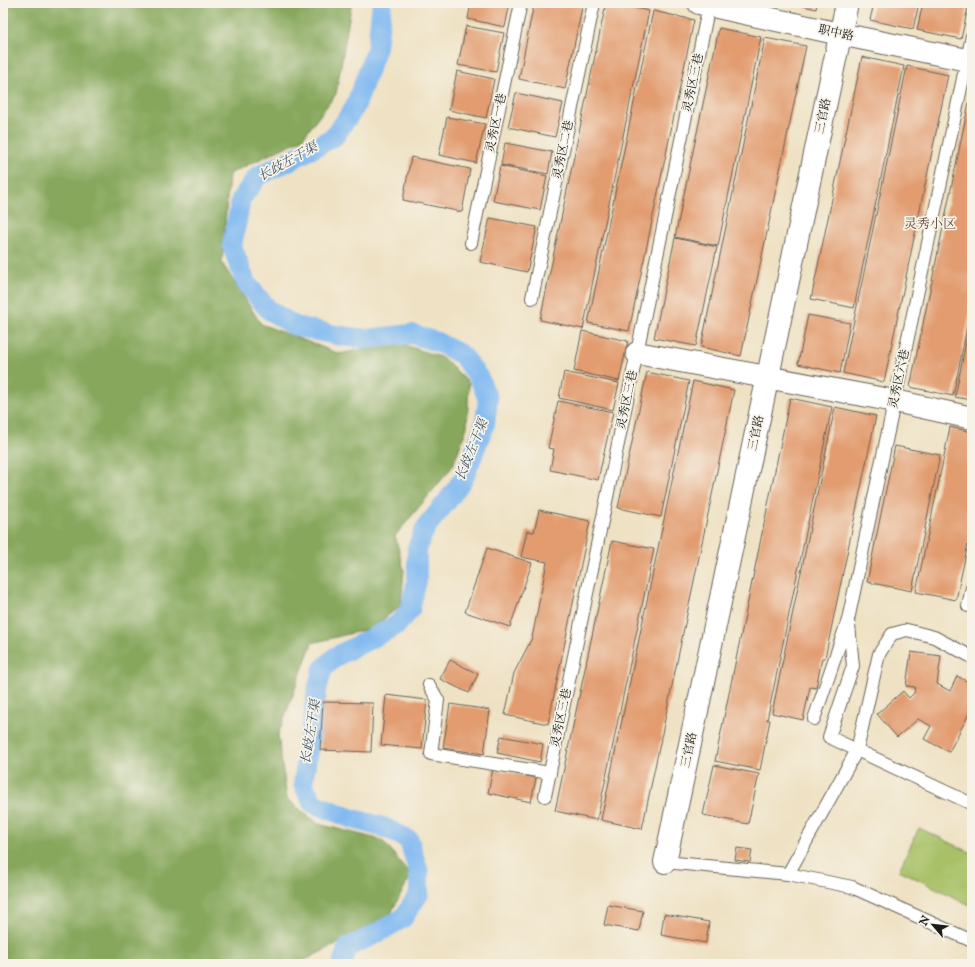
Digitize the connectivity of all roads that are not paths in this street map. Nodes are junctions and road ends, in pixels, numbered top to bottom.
1 (521, 3) edge
2 (594, 3) edge
3 (847, 3) edge
4 (704, 4) edge
5 (754, 9) edge
6 (840, 34) junction
7 (972, 36) edge
8 (969, 61) edge
9 (471, 243) dead end
10 (532, 298) dead end
11 (637, 353) junction
12 (768, 377) junction
13 (895, 402) junction
14 (972, 418) edge
15 (972, 588) edge
16 (968, 606) dead end
17 (848, 620) junction
18 (972, 657) edge
19 (429, 685) dead end
20 (814, 719) dead end
21 (857, 750) junction
22 (550, 773) junction
23 (545, 796) dead end
24 (972, 804) edge
25 (666, 862) joint
26 (788, 874) junction
27 (972, 941) edge

1 - 9 lane, 灵秀区一巷
2 - 10 lane, 灵秀区二巷
3 - 6 street, 三官路
4 - 5 street, 职中路
4 - 11 lane, 灵秀区三巷
5 - 6 street, 职中路
6 - 8 street, 职中路
6 - 12 street, 三官路
7 - 8 lane, 灵秀区六巷
8 - 13 lane, 灵秀区六巷
11 - 12 street
11 - 22 lane, 灵秀区三巷
12 - 13 street
12 - 25 street, 三官路
13 - 14 street
13 - 17 lane, 灵秀区六巷
15 - 16 lane
17 - 20 lane, 灵秀区六巷
17 - 21 lane
18 - 21 lane
19 - 22 lane
21 - 24 lane
21 - 26 lane
22 - 23 lane, 灵秀区三巷
25 - 26 lane
26 - 27 lane

